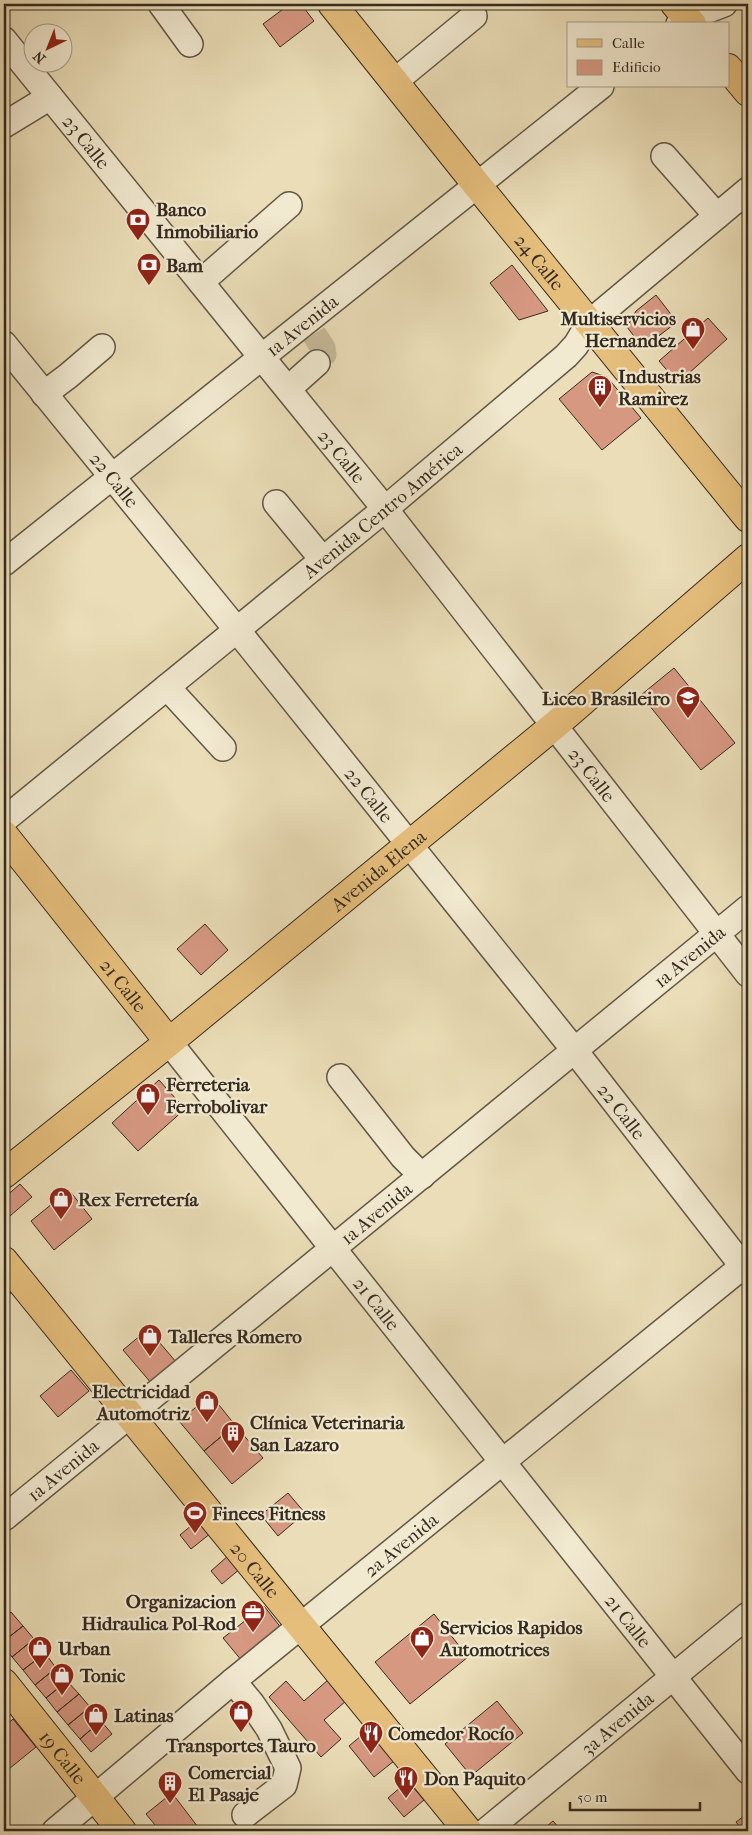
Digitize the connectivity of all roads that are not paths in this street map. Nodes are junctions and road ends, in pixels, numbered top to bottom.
1 (161, 4) edge
2 (332, 4) edge
3 (724, 4) edge
4 (687, 14) edge
5 (474, 16) dead end
6 (4, 40) edge
7 (190, 44) dead end
8 (730, 70) edge
9 (394, 82) junction
10 (598, 88) edge
11 (748, 92) edge
12 (50, 97) junction
13 (4, 125) edge
14 (664, 156) dead end
15 (477, 185) junction
16 (748, 190) edge
17 (288, 205) dead end
18 (717, 216) junction
19 (201, 282) junction
20 (589, 323) junction
21 (102, 347) dead end
22 (7, 356) edge
23 (262, 357) junction
24 (317, 363) tunnel mouth
25 (288, 389) junction
26 (44, 394) junction
27 (112, 477) junction
28 (276, 503) dead end
29 (385, 509) junction
30 (748, 518) edge
31 (748, 558) edge
32 (323, 560) junction
33 (4, 563) edge
34 (237, 630) junction
35 (166, 687) junction
36 (555, 725) junction
37 (223, 748) dead end
38 (4, 820) edge
39 (4, 835) edge
40 (408, 844) junction
41 (748, 908) edge
42 (716, 934) junction
43 (748, 974) edge
44 (169, 1042) junction
45 (575, 1051) junction
46 (340, 1077) dead end
47 (4, 1174) edge
48 (422, 1176) junction
49 (333, 1248) junction
50 (4, 1261) edge
51 (746, 1267) edge
52 (129, 1415) junction
53 (503, 1462) junction
54 (4, 1518) edge
55 (748, 1615) edge
56 (301, 1626) junction
57 (673, 1676) junction
58 (233, 1682) junction
59 (7, 1696) edge
60 (748, 1771) edge
61 (95, 1797) junction
62 (245, 1815) dead end
63 (55, 1831) edge
64 (122, 1831) edge
65 (468, 1831) edge
66 (486, 1831) edge

1 - 7 street
2 - 9 main road, 24 Calle
3 - 4 street
5 - 9 street
6 - 12 street, 23 Calle
8 - 11 main road
9 - 15 main road, 24 Calle
10 - 15 street, 1a Avenida
12 - 13 street
12 - 19 street, 23 Calle
14 - 18 street
15 - 20 main road, 24 Calle
15 - 23 street, 1a Avenida
16 - 18 street, Avenida Centro América
17 - 19 street
18 - 20 street, Avenida Centro América
19 - 23 street, 23 Calle
20 - 29 street, Avenida Centro América
20 - 30 main road, 24 Calle
21 - 26 street
22 - 26 street, 22 Calle
23 - 25 street, 23 Calle
23 - 27 street, 1a Avenida
24 - 25 street
25 - 29 street, 23 Calle
26 - 27 street, 22 Calle
27 - 33 street, 1a Avenida
27 - 34 street, 22 Calle
28 - 32 street
29 - 32 street, Avenida Centro América
29 - 36 street, 23 Calle
31 - 36 main road, Avenida Elena
32 - 34 street, Avenida Centro América
34 - 35 street, Avenida Centro América
34 - 40 street, 22 Calle
35 - 37 street
35 - 38 street, Avenida Centro América
36 - 40 main road, Avenida Elena
36 - 42 street, 23 Calle
39 - 44 main road, 21 Calle
40 - 44 main road, Avenida Elena
40 - 45 street, 22 Calle
41 - 42 street, 1a Avenida
42 - 43 street, 23 Calle
42 - 45 street, 1a Avenida
44 - 47 main road, Avenida Elena
44 - 49 street, 21 Calle
45 - 48 street, 1a Avenida
45 - 51 street, 22 Calle
46 - 48 street
48 - 49 street, 1a Avenida
49 - 52 street, 1a Avenida
49 - 53 street, 21 Calle
50 - 52 main road, 20 Calle
51 - 53 street, 2a Avenida
52 - 54 street, 1a Avenida
52 - 56 main road, 20 Calle
53 - 56 street, 2a Avenida
53 - 57 street, 21 Calle
55 - 57 street, 3a Avenida
56 - 58 street, 2a Avenida
56 - 65 main road, 20 Calle
57 - 60 street, 21 Calle
57 - 66 street, 3a Avenida
58 - 61 street, 2a Avenida
58 - 62 street
59 - 61 main road, 19 Calle
61 - 63 street, 2a Avenida
61 - 64 main road, 19 Calle

